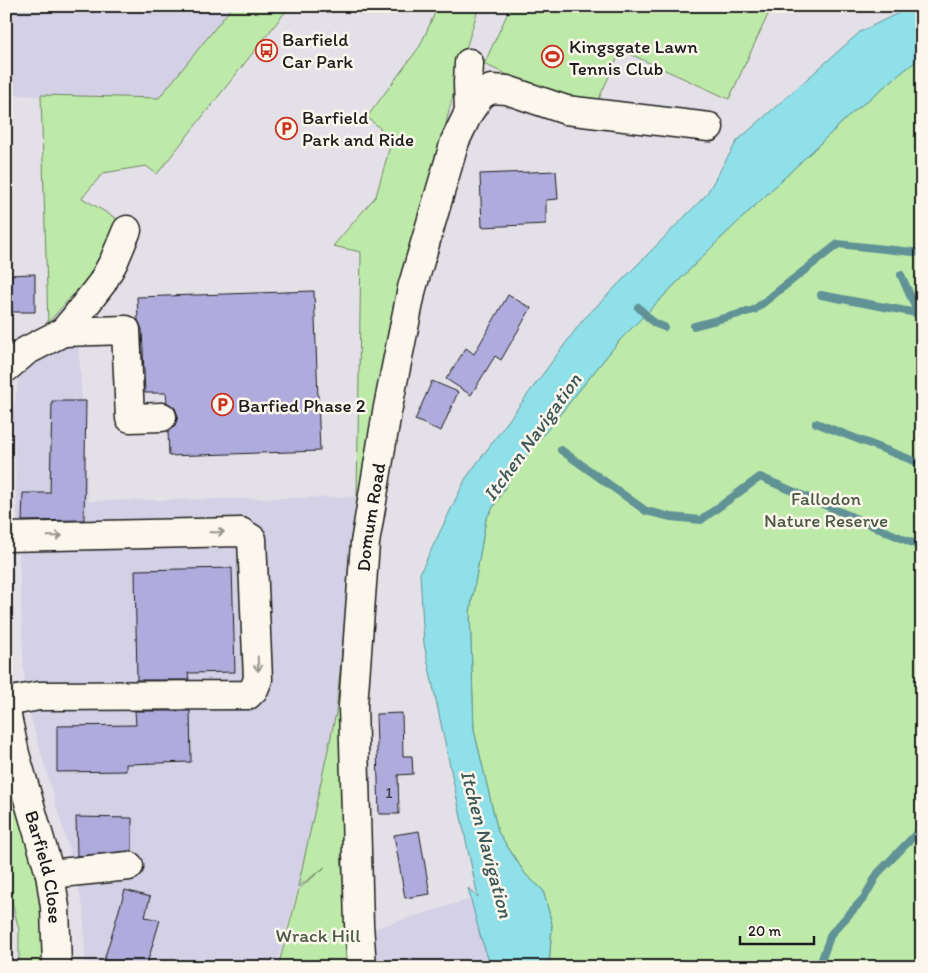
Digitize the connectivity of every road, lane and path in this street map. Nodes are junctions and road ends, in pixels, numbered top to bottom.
1 (469, 63) dead end
2 (469, 112) junction
3 (710, 127) dead end
4 (127, 230) dead end
5 (63, 332) junction
6 (6, 368) edge
7 (162, 417) dead end
8 (6, 537) edge
9 (6, 702) edge
10 (6, 712) edge
11 (129, 866) dead end
12 (50, 874) junction
13 (57, 967) edge
14 (362, 967) edge

1 - 2 street
2 - 3 street, Domum Road
2 - 14 street, Domum Road
4 - 5 street
5 - 6 street
5 - 7 street
8 -> 9 street
10 - 12 street, Barfield Close
11 - 12 street
12 - 13 street, Barfield Close

